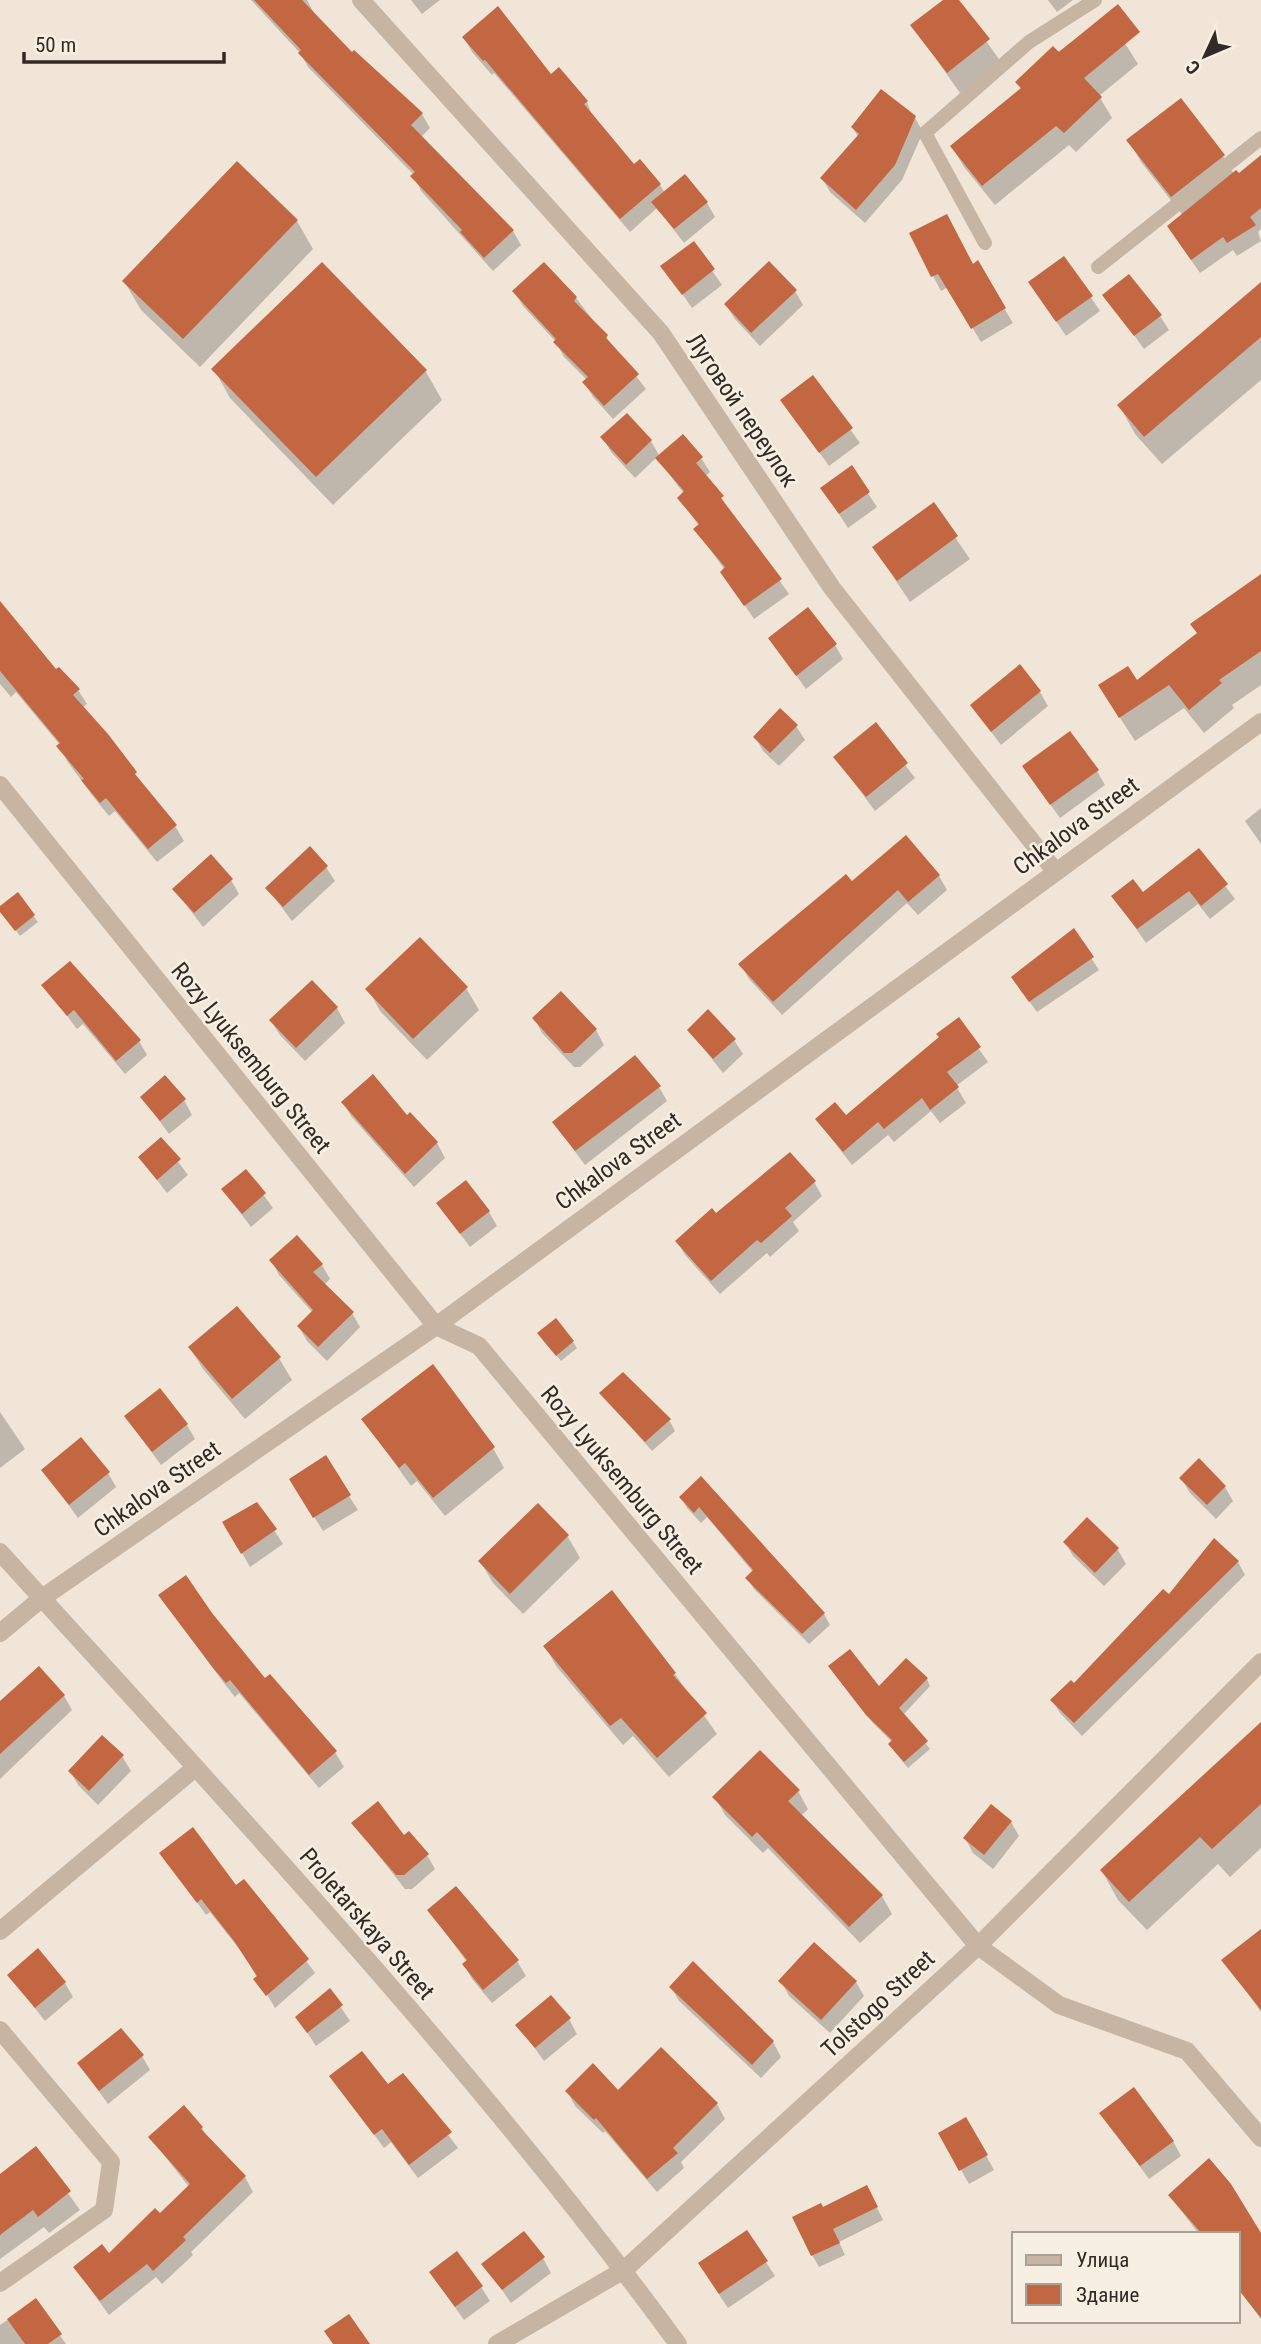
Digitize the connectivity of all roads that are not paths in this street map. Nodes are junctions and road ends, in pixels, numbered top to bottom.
1 (361, 0) edge
2 (1095, 0) edge
3 (1261, 138) edge
4 (985, 243) dead end
5 (1098, 267) dead end
6 (1261, 722) edge
7 (0, 785) edge
8 (1055, 871) junction
9 (436, 1326) junction
10 (0, 1552) edge
11 (41, 1598) junction
12 (0, 1633) edge
13 (1261, 1662) edge
14 (195, 1768) junction
15 (0, 1931) edge
16 (978, 1946) junction
17 (0, 2030) edge
18 (1261, 2138) edge
19 (624, 2270) junction
20 (0, 2283) edge
21 (498, 2344) edge
22 (678, 2344) edge

1 - 8 street, Луговой переулок
2 - 4 lane
3 - 5 lane
6 - 8 street, Chkalova Street
7 - 9 street, Rozy Lyuksemburg Street
8 - 9 street, Chkalova Street
9 - 11 street, Chkalova Street
9 - 16 street, Rozy Lyuksemburg Street
10 - 11 street, Proletarskaya Street
11 - 12 street, Chkalova Street
11 - 14 street, Proletarskaya Street
13 - 16 street, Tolstogo Street
14 - 15 street
14 - 19 street, Proletarskaya Street
16 - 18 street, Rozy Lyuksemburg Street
16 - 19 street, Tolstogo Street
17 - 20 street
19 - 21 street, Tolstogo Street
19 - 22 street, Proletarskaya Street

